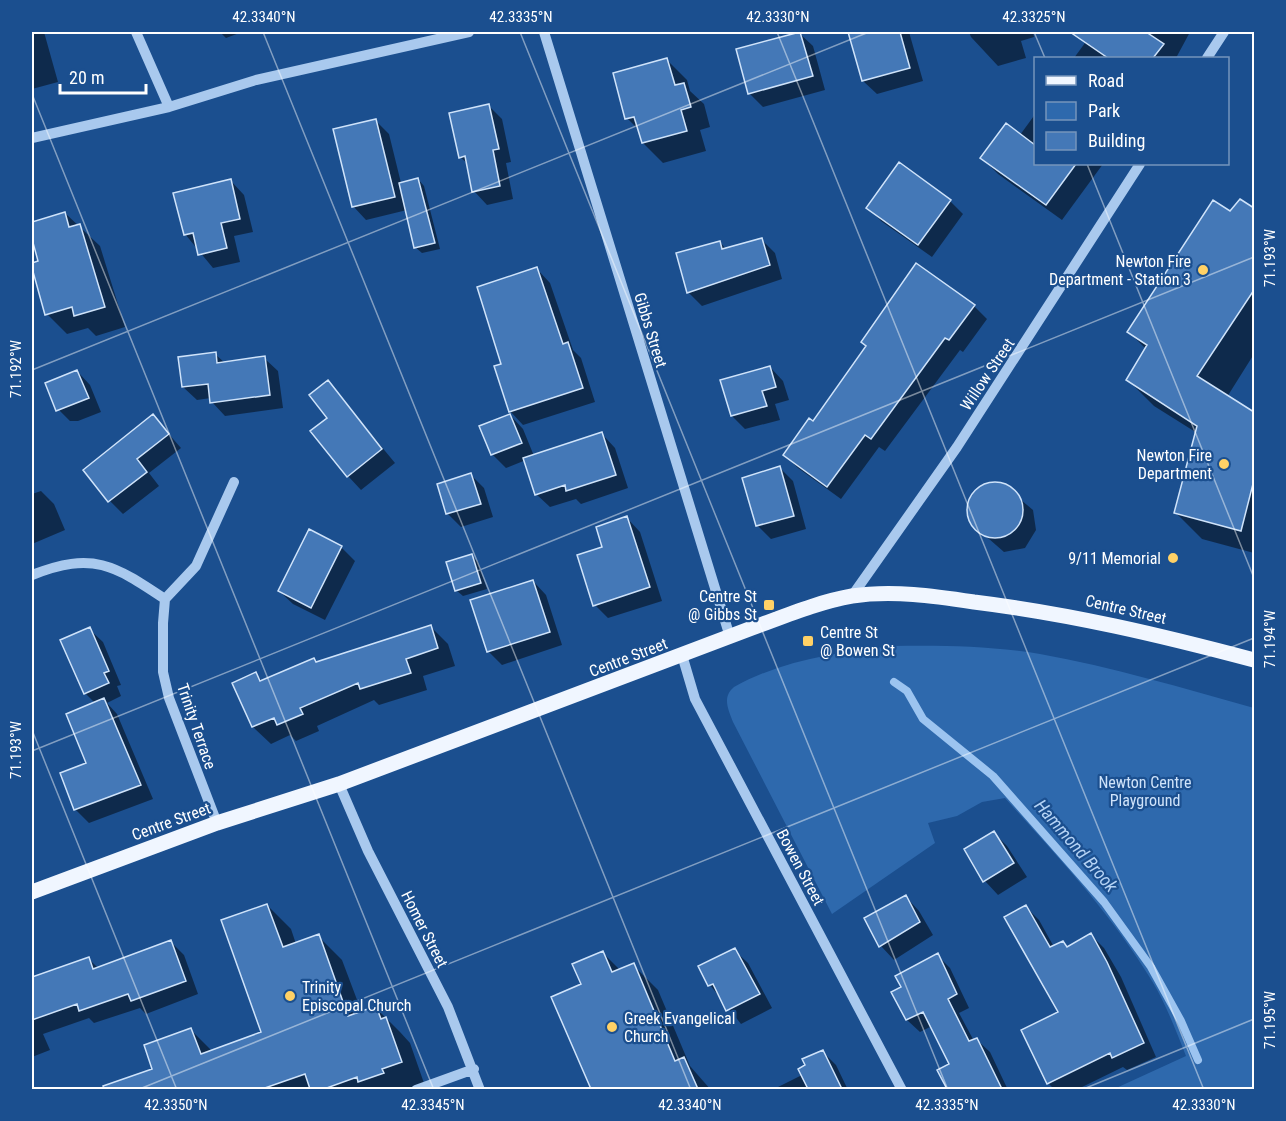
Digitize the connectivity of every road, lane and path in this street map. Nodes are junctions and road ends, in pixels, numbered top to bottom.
1 (136, 32) edge
2 (470, 32) edge
3 (544, 32) edge
4 (1224, 32) edge
5 (1208, 57) edge
6 (169, 107) junction
7 (32, 138) edge
8 (1139, 165) edge
9 (234, 482) dead end
10 (32, 575) edge
11 (852, 596) junction
12 (165, 599) junction
13 (730, 637) junction
14 (682, 656) junction
15 (1254, 660) edge
16 (339, 784) junction
17 (217, 823) junction
18 (32, 892) edge
19 (474, 1069) junction
20 (416, 1089) edge
21 (480, 1089) edge
22 (902, 1089) edge

1 - 6 street
2 - 6 street
3 - 13 street, Gibbs Street
4 - 5 street
6 - 7 street
8 - 11 street, Willow Street
9 - 12 street
10 - 12 street
11 - 13 main road, Centre Street
11 - 15 main road, Centre Street
12 - 17 street, Trinity Terrace
13 - 14 main road, Centre Street
14 - 16 main road, Centre Street
14 - 22 street, Bowen Street
16 - 17 main road, Centre Street
16 - 19 street, Homer Street
17 - 18 main road, Centre Street
19 - 20 street
19 - 21 street, Homer Street

